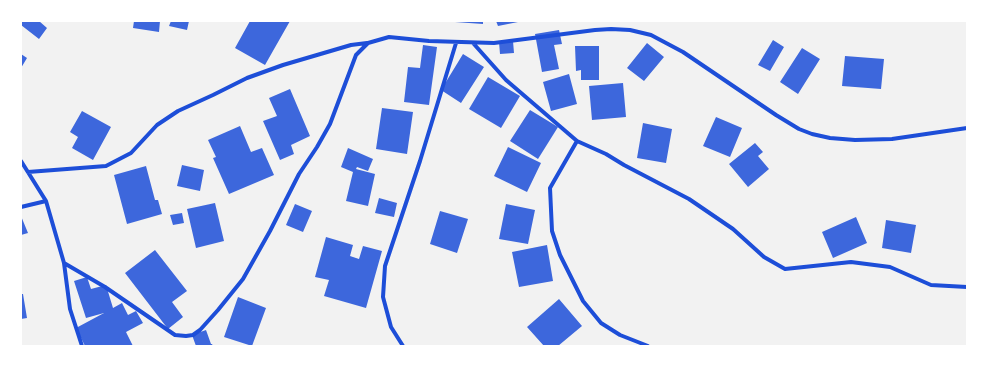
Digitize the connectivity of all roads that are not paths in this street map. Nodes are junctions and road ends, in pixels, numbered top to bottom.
1 (368, 43) junction
2 (456, 43) junction
3 (473, 43) junction
4 (967, 128) edge
5 (577, 141) junction
6 (21, 161) edge
7 (28, 172) junction
8 (46, 201) junction
9 (21, 207) edge
10 (64, 263) junction
11 (967, 287) edge
12 (82, 346) edge
13 (403, 346) edge
14 (648, 346) edge

1 - 2 street
1 - 7 street
1 - 10 street
2 - 3 street
2 - 13 street
3 - 4 street
3 - 5 street
5 - 11 street
5 - 14 street
6 - 7 street
7 - 8 street
8 - 9 street
8 - 10 street
10 - 12 street

